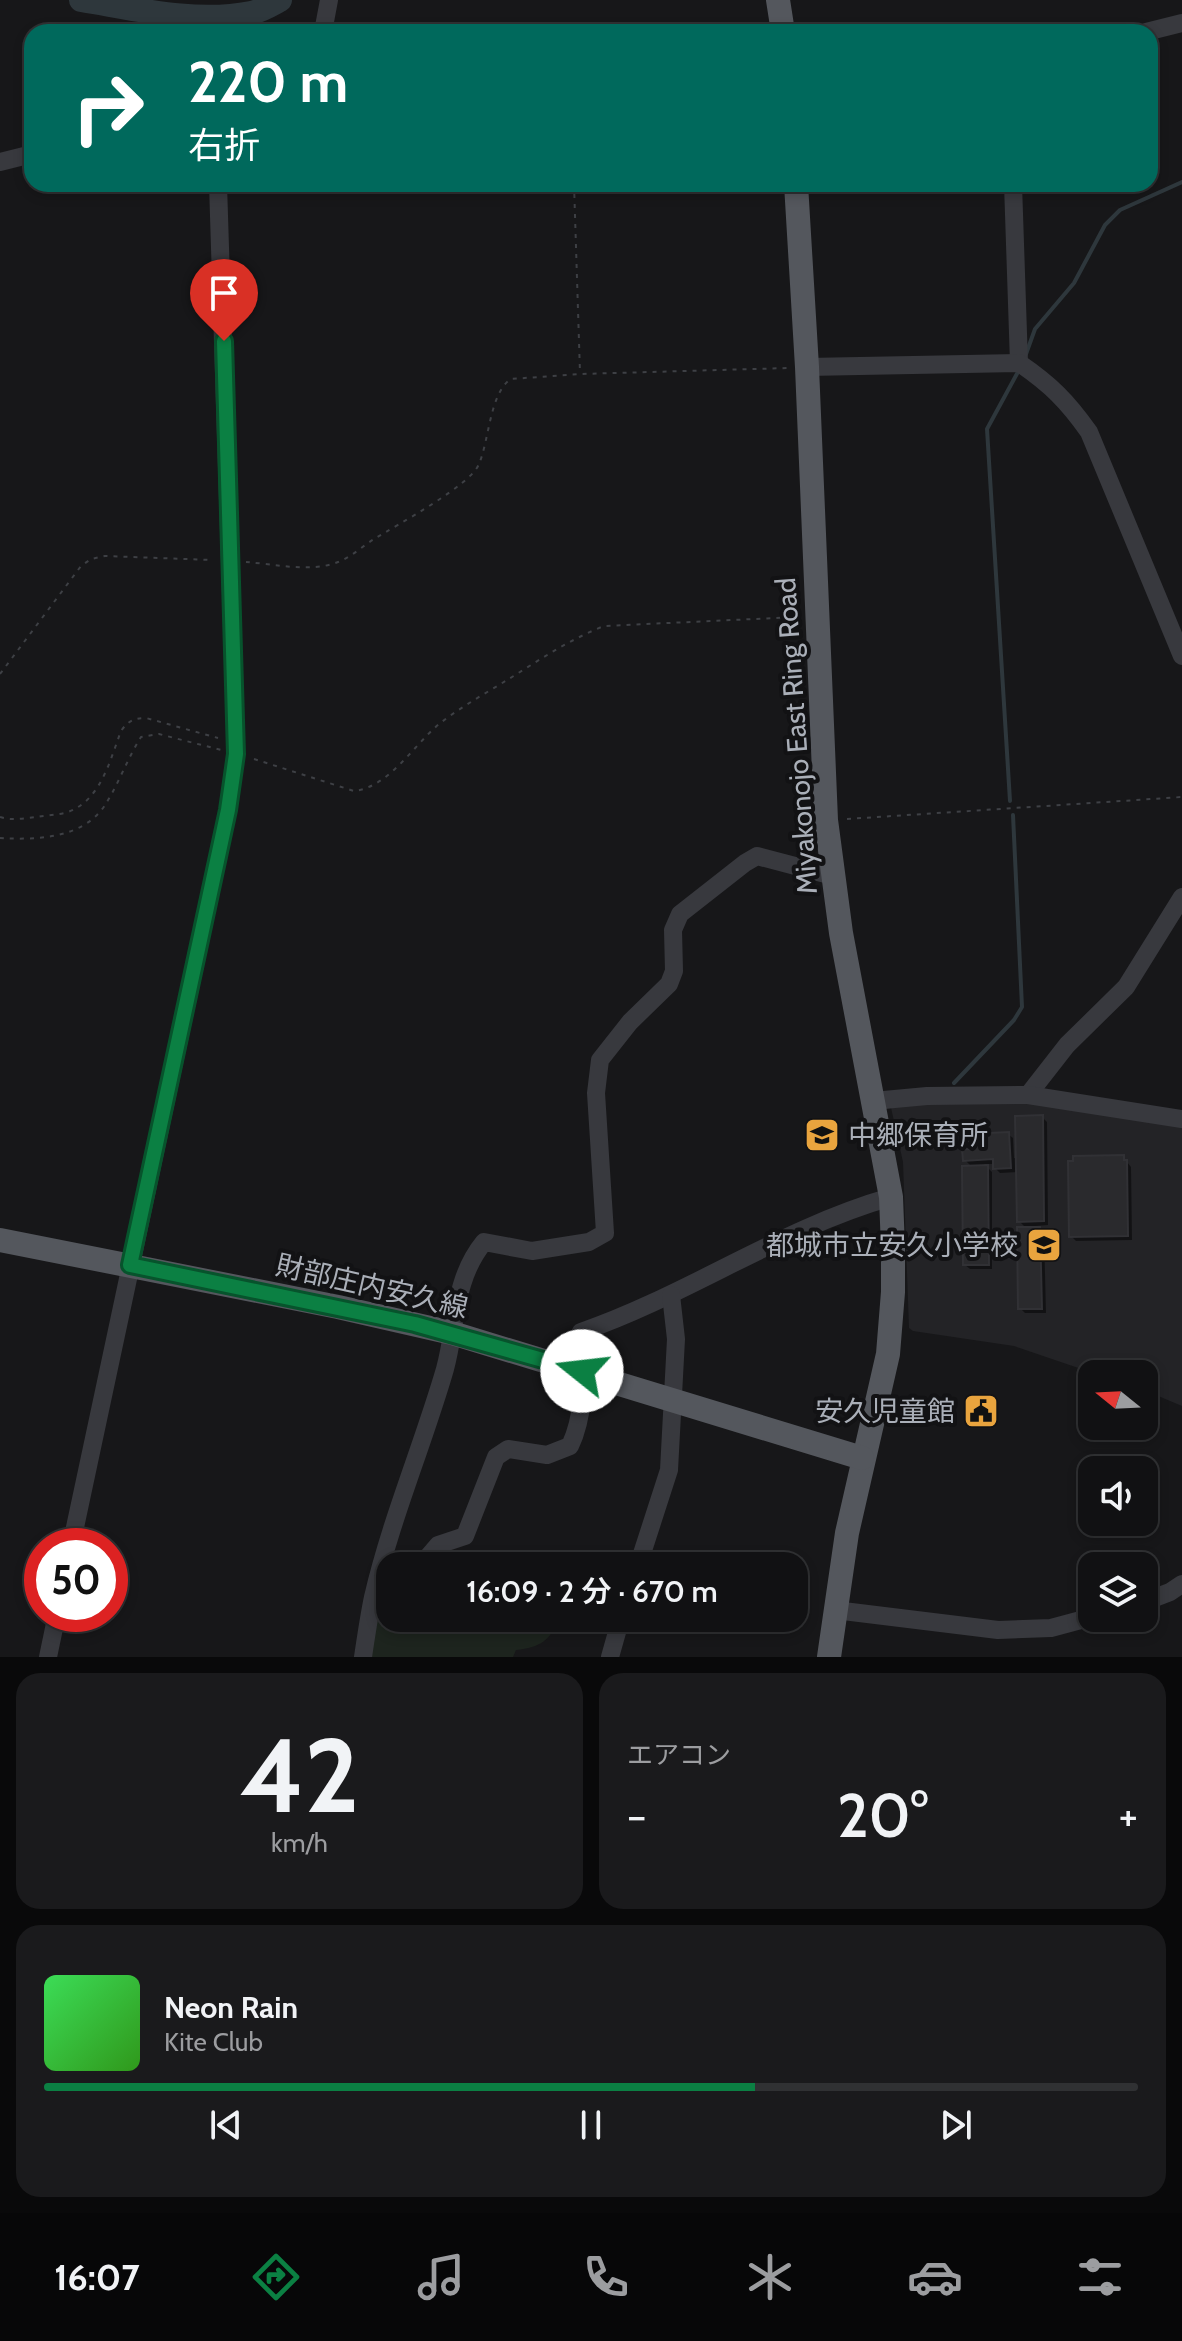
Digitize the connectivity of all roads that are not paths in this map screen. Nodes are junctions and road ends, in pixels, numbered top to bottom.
1 (329, 0) edge
2 (778, 0) edge
3 (1182, 23) edge
4 (324, 24) edge
5 (782, 24) edge
6 (1158, 29) edge
7 (24, 156) edge
8 (0, 162) edge
9 (218, 192) edge
10 (796, 192) edge
11 (1013, 192) edge
12 (1019, 363) junction
13 (807, 367) junction
14 (1182, 656) edge
15 (833, 876) junction
16 (1182, 897) edge
17 (1028, 1095) junction
18 (873, 1101) junction
19 (1182, 1119) edge
20 (891, 1197) junction
21 (0, 1240) edge
22 (130, 1265) junction
23 (671, 1295) junction
24 (452, 1333) junction
25 (582, 1371) junction
26 (672, 1400) junction
27 (862, 1458) junction
28 (75, 1528) edge
29 (389, 1552) edge
30 (432, 1552) edge
31 (643, 1552) edge
32 (1182, 1584) edge
33 (1158, 1597) edge
34 (835, 1610) junction
35 (376, 1615) edge
36 (1078, 1621) edge
37 (53, 1632) edge
38 (617, 1632) edge
39 (48, 1657) edge
40 (363, 1657) edge
41 (610, 1657) edge
42 (829, 1657) edge

1 - 4 street
2 - 5 main road
3 - 6 street
7 - 8 street
9 - 22 street
10 - 13 main road, Miyakonojo East Ring Road
11 - 12 street
12 - 13 street
12 - 14 street
13 - 15 main road, Miyakonojo East Ring Road
15 - 18 main road, Miyakonojo East Ring Road
15 - 24 street
16 - 17 street
17 - 18 street
17 - 19 street
18 - 20 main road, Miyakonojo East Ring Road
20 - 23 street
20 - 27 main road, Miyakonojo East Ring Road
21 - 22 main road, 財部庄内安久線
22 - 24 main road, 財部庄内安久線
22 - 28 street
23 - 25 street
23 - 26 street
24 - 25 main road, 財部庄内安久線
24 - 29 street
25 - 26 main road, 財部庄内安久線
25 - 30 street
26 - 27 main road, 財部庄内安久線
26 - 31 street
27 - 34 main road, Miyakonojo East Ring Road
32 - 33 street
34 - 36 street
34 - 42 main road, Miyakonojo East Ring Road
35 - 40 street
37 - 39 street
38 - 41 street

